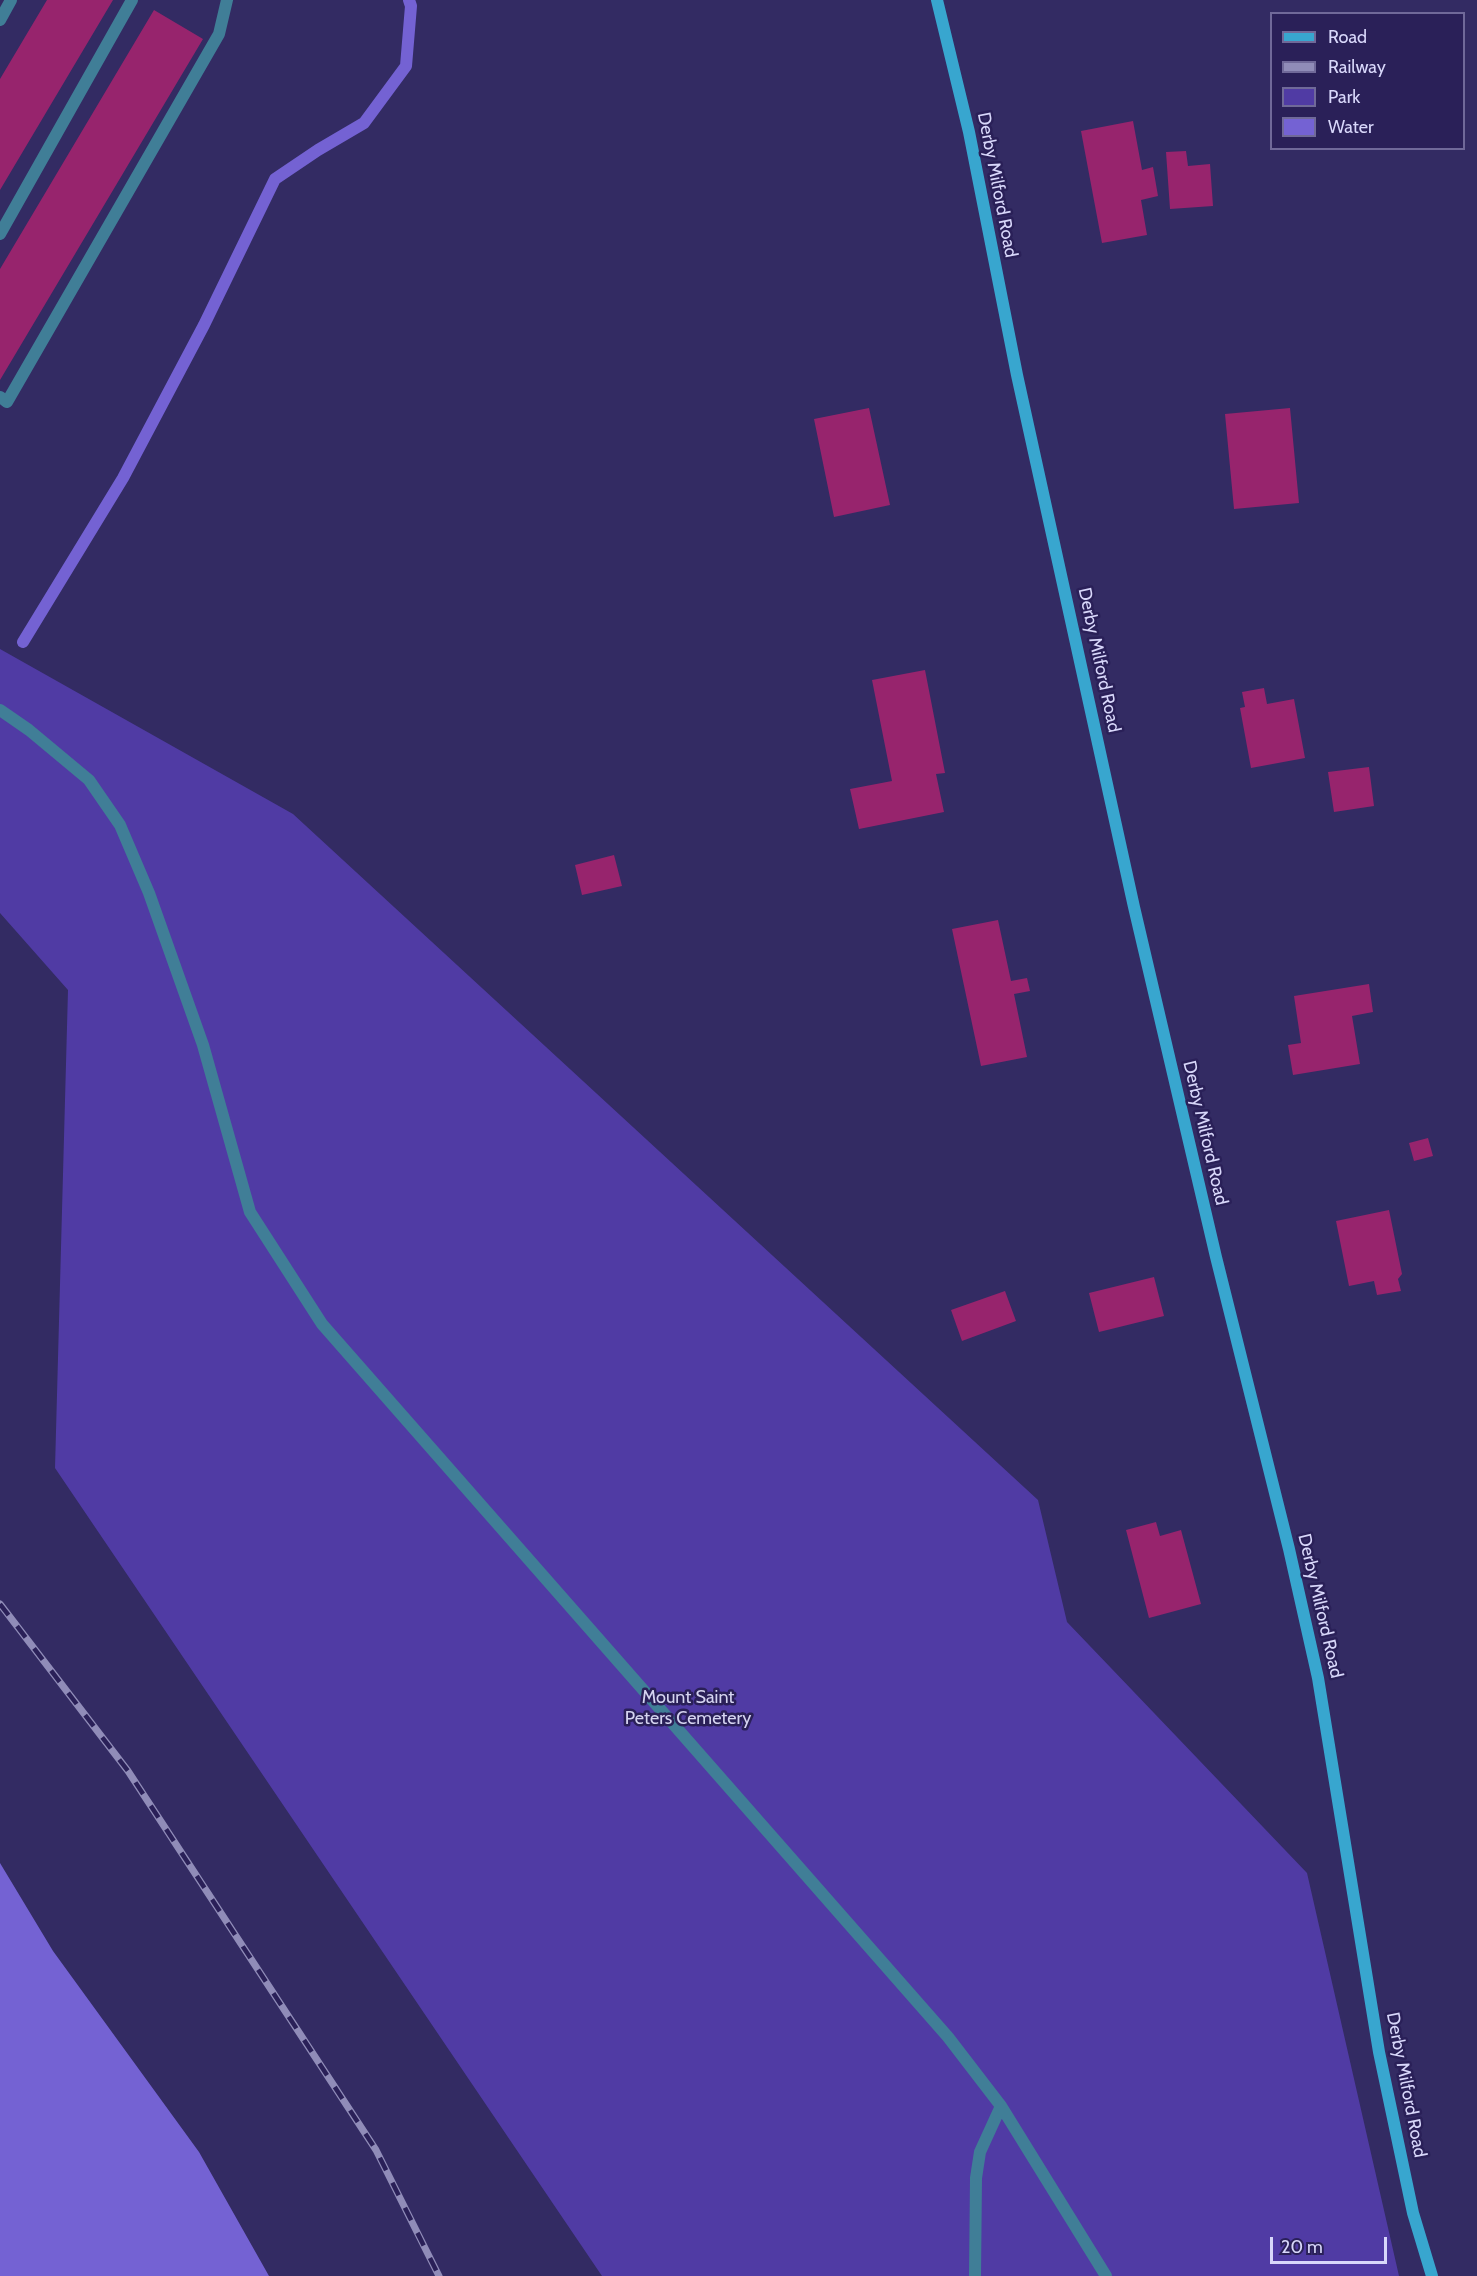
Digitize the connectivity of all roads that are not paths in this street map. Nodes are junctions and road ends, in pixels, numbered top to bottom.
1 (11, 0) edge
2 (132, 0) edge
3 (226, 0) edge
4 (937, 0) edge
5 (0, 20) edge
6 (0, 234) edge
7 (0, 397) edge
8 (0, 710) edge
9 (1001, 2106) junction
10 (975, 2276) edge
11 (1106, 2276) edge
12 (1432, 2276) edge

1 - 5 lane
2 - 6 lane
3 - 7 lane
4 - 12 main road, Derby Milford Road
8 - 9 lane
9 - 10 lane
9 - 11 lane

